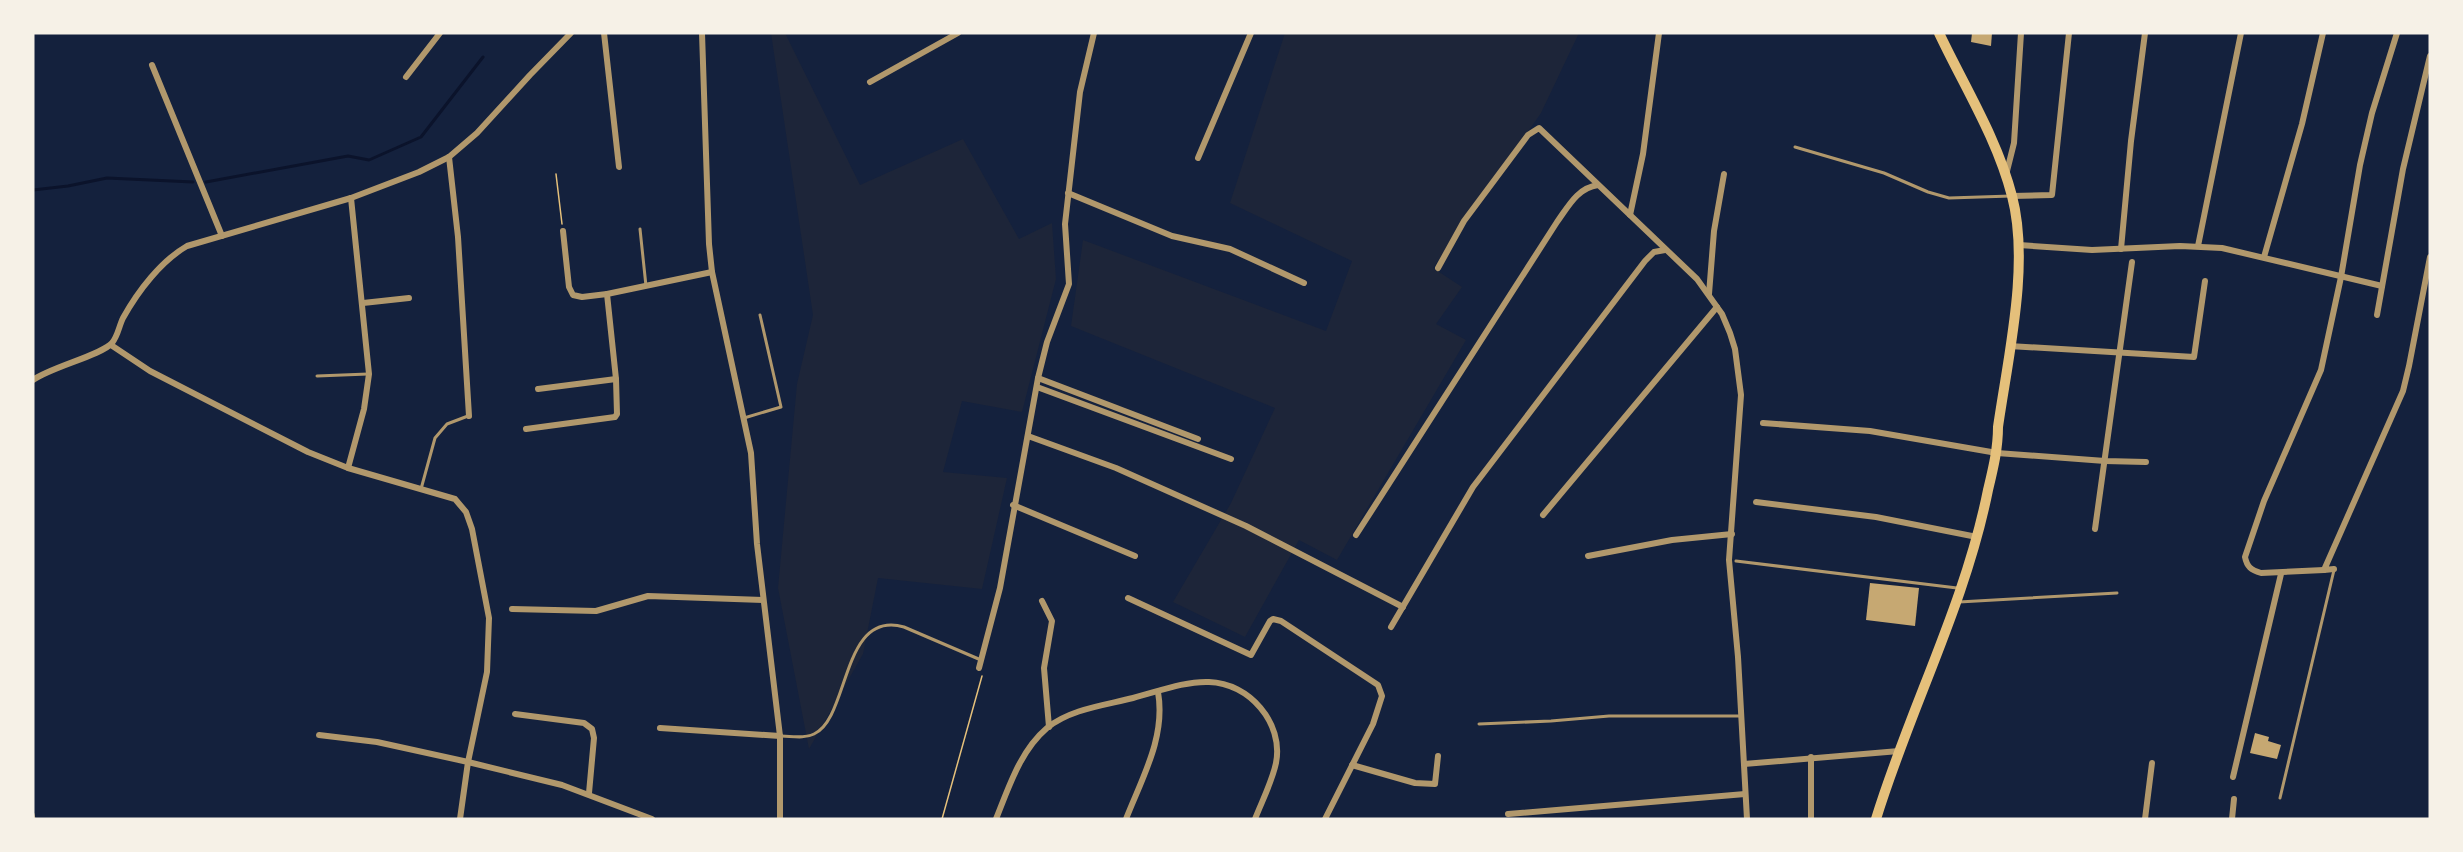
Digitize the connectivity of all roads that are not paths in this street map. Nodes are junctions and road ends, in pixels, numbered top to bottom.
1 (440, 33) edge
2 (572, 33) edge
3 (603, 33) edge
4 (702, 33) edge
5 (958, 33) edge
6 (1094, 33) edge
7 (1251, 33) edge
8 (1659, 33) edge
9 (2021, 33) edge
10 (2069, 33) edge
11 (2145, 33) edge
12 (2241, 33) edge
13 (2323, 33) edge
14 (2397, 33) edge
15 (1940, 34) edge
16 (2430, 56) edge
17 (152, 64) dead end
18 (406, 76) dead end
19 (870, 82) dead end
20 (1795, 147) dead end
21 (449, 157) junction
22 (1198, 158) dead end
23 (619, 167) dead end
24 (1724, 174) dead end
25 (2006, 176) junction
26 (1598, 184) junction
27 (1068, 193) junction
28 (2012, 196) junction
29 (351, 198) junction
30 (1630, 215) junction
31 (640, 229) dead end
32 (563, 231) road end
33 (222, 236) junction
34 (2019, 245) junction
35 (2198, 246) junction
36 (2121, 249) junction
37 (1666, 250) junction
38 (2264, 257) junction
39 (2430, 257) edge
40 (2132, 262) dead end
41 (1438, 268) dead end
42 (712, 272) junction
43 (2341, 277) junction
44 (2205, 281) dead end
45 (1304, 283) dead end
46 (646, 286) junction
47 (2382, 286) junction
48 (607, 294) junction
49 (1709, 294) junction
50 (409, 298) dead end
51 (363, 303) junction
52 (1717, 307) junction
53 (760, 315) dead end
54 (2377, 315) dead end
55 (111, 345) junction
56 (2009, 346) junction
57 (2119, 353) junction
58 (369, 374) junction
59 (317, 376) dead end
60 (1038, 378) junction
61 (616, 379) junction
62 (33, 380) edge
63 (1037, 387) junction
64 (538, 389) dead end
65 (469, 416) joint
66 (744, 418) junction
67 (1763, 423) dead end
68 (526, 429) dead end
69 (1028, 436) junction
70 (1198, 439) dead end
71 (1997, 453) junction
72 (1232, 459) dead end
73 (2105, 461) junction
74 (2146, 462) dead end
75 (348, 468) junction
76 (421, 489) junction
77 (1756, 502) dead end
78 (1014, 505) junction
79 (1543, 515) dead end
80 (2095, 530) dead end
81 (1732, 534) junction
82 (1356, 535) dead end
83 (1977, 537) junction
84 (1135, 556) dead end
85 (1588, 556) dead end
86 (1736, 561) dead end
87 (2334, 569) joint
88 (2324, 570) junction
89 (2281, 574) junction
90 (1961, 588) junction
91 (2117, 593) dead end
92 (1128, 598) dead end
93 (763, 600) junction
94 (1042, 601) dead end
95 (1957, 602) junction
96 (1403, 607) junction
97 (512, 609) dead end
98 (1391, 627) dead end
99 (981, 660) junction
100 (980, 668) road end
101 (1158, 692) junction
102 (515, 714) dead end
103 (1742, 716) junction
104 (1479, 724) dead end
105 (1049, 727) junction
106 (660, 728) dead end
107 (319, 735) dead end
108 (780, 736) junction
109 (1899, 751) junction
110 (1438, 756) dead end
111 (1811, 758) junction
112 (468, 762) junction
113 (2152, 763) dead end
114 (1744, 764) junction
115 (1352, 765) junction
116 (2233, 777) dead end
117 (589, 793) junction
118 (1745, 794) junction
119 (2280, 798) dead end
120 (2234, 799) dead end
121 (33, 814) edge
122 (1508, 814) dead end
123 (34, 819) edge
124 (460, 819) edge
125 (652, 819) edge
126 (780, 819) edge
127 (996, 819) edge
128 (1126, 819) edge
129 (1255, 819) edge
130 (1325, 819) edge
131 (1748, 819) edge
132 (1811, 819) edge
133 (1876, 819) edge
134 (2145, 819) edge
135 (2232, 819) edge

1 - 18 street
2 - 21 street
3 - 23 street
4 - 42 street
5 - 19 street
6 - 27 street
7 - 22 street
8 - 30 street
9 - 25 street
10 - 28 street
11 - 36 street
12 - 35 street
13 - 38 street
14 - 43 street
15 - 25 main road
16 - 47 street
17 - 33 street
20 - 28 lane
21 - 29 street
21 - 65 street
24 - 49 street
25 - 28 main road
26 - 30 street
26 - 41 street
26 - 82 street
27 - 45 street
27 - 60 street
28 - 34 main road
29 - 33 street
29 - 51 street
30 - 37 street
31 - 46 lane
32 - 48 street
33 - 55 street
34 - 36 street
34 - 56 main road
35 - 36 street
35 - 38 street
37 - 49 street
37 - 96 street
38 - 43 street
39 - 88 street
40 - 57 street
42 - 46 street
42 - 66 street
43 - 47 street
43 - 89 street
44 - 57 street
46 - 48 street
47 - 54 street
48 - 61 street
49 - 52 street
50 - 51 street
51 - 58 street
52 - 79 street
52 - 81 street
53 - 66 lane
55 - 62 street
55 - 75 street
56 - 57 street
56 - 71 main road
57 - 73 street
58 - 59 lane
58 - 75 street
60 - 63 street
60 - 70 street
61 - 64 street
61 - 68 street
63 - 69 street
63 - 72 street
65 - 76 lane
66 - 93 street
67 - 71 street
69 - 78 street
69 - 96 street
71 - 73 street
71 - 83 main road
73 - 74 street
73 - 80 street
75 - 76 street
76 - 112 street
77 - 83 street
78 - 84 street
78 - 99 street
81 - 85 street
81 - 103 street
83 - 90 main road
86 - 90 lane
87 - 88 street
87 - 119 lane
88 - 89 street
89 - 116 street
90 - 95 main road
91 - 95 lane
92 - 115 street
93 - 97 street
93 - 108 street
94 - 105 street
95 - 109 main road
96 - 98 street
99 - 100 street
99 - 108 lane
101 - 105 street
101 - 128 street
101 - 129 street
102 - 117 street
103 - 104 lane
103 - 114 street
105 - 127 street
106 - 108 street
107 - 112 street
108 - 126 street
109 - 111 street
109 - 133 main road
110 - 115 street
111 - 114 street
111 - 132 street
112 - 117 street
112 - 124 street
113 - 134 street
114 - 118 street
115 - 130 street
117 - 125 street
118 - 122 street
118 - 131 street
120 - 135 street
121 - 123 lane

